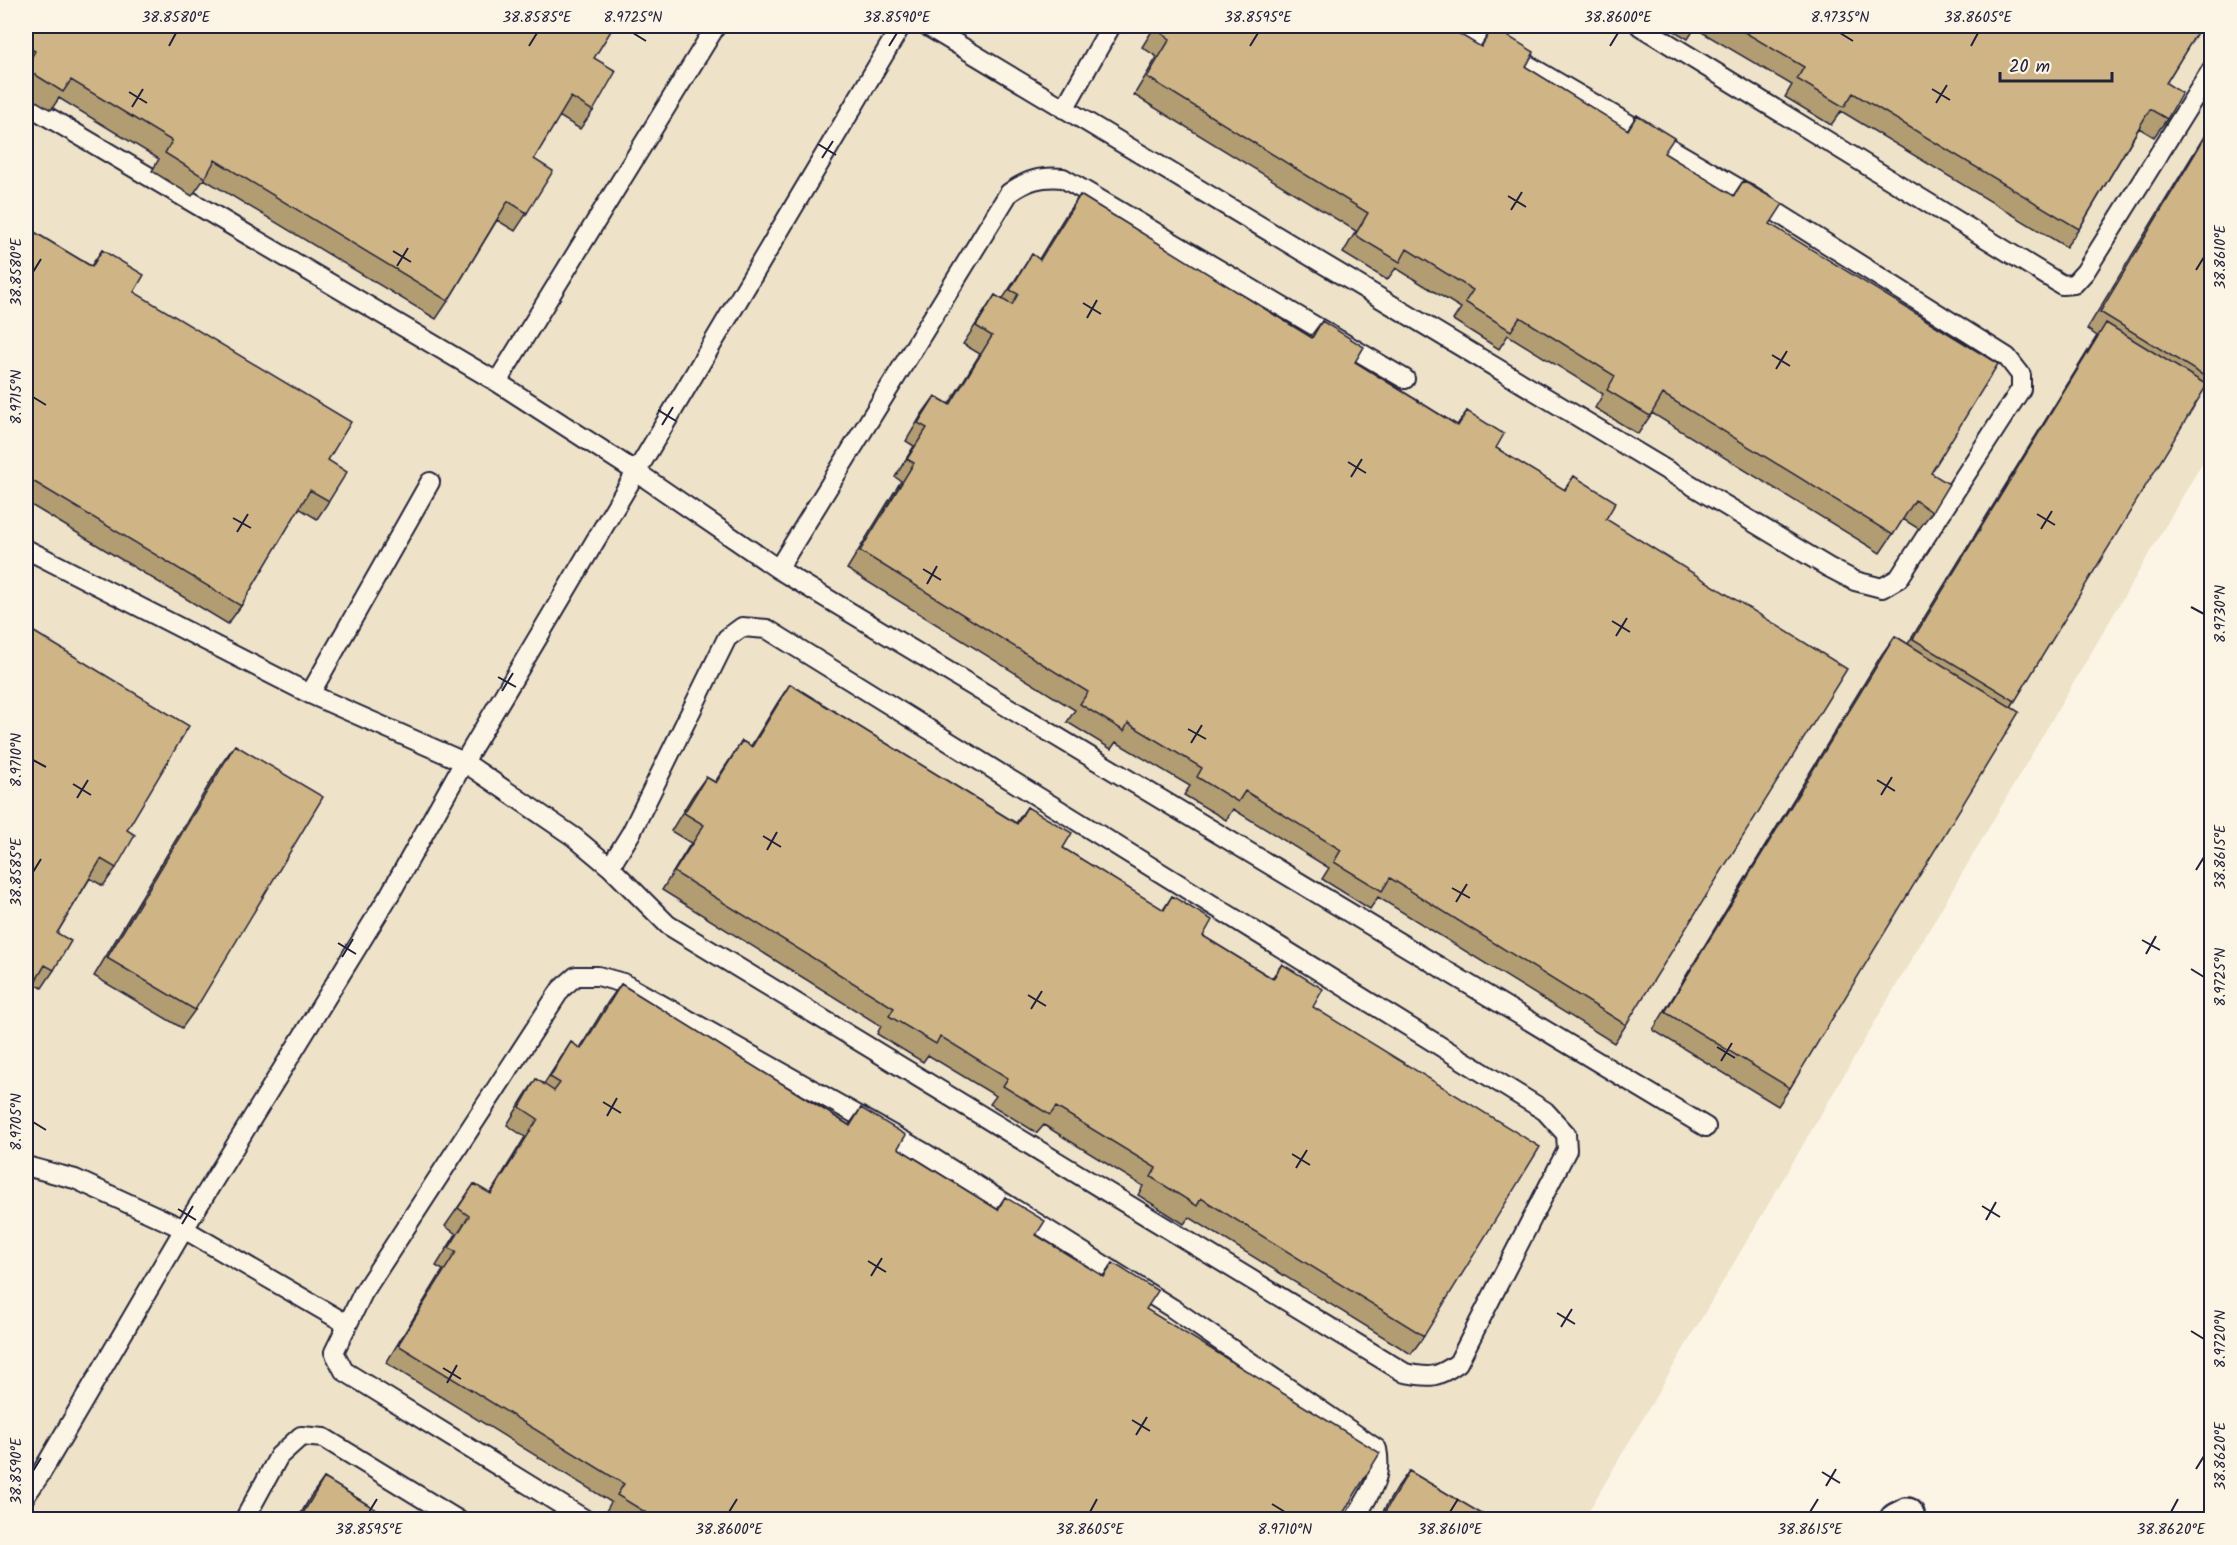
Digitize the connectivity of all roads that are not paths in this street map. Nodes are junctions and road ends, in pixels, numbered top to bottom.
1 (716, 26) edge
2 (901, 26) edge
3 (927, 26) edge
4 (1111, 26) edge
5 (1461, 26) edge
6 (1640, 26) edge
7 (2211, 69) edge
8 (26, 104) edge
9 (1064, 109) junction
10 (1405, 380) dead end
11 (497, 382) junction
12 (638, 473) junction
13 (430, 482) dead end
14 (26, 549) edge
15 (778, 569) junction
16 (310, 694) junction
17 (464, 762) junction
18 (609, 867) junction
19 (1706, 1127) dead end
20 (26, 1166) edge
21 (184, 1229) junction
22 (347, 1324) junction
23 (33, 1471) edge
24 (26, 1495) edge
25 (244, 1520) edge
26 (458, 1520) edge
27 (586, 1520) edge
28 (1354, 1520) edge

1 - 11 lane
2 - 12 lane
3 - 9 lane
4 - 9 lane
5 - 9 lane
6 - 7 lane
8 - 11 lane
10 - 15 lane
11 - 12 lane
12 - 15 lane
12 - 17 lane
13 - 16 lane
14 - 16 lane
15 - 19 lane
16 - 17 lane
17 - 18 lane
17 - 21 lane
18 - 18 lane
20 - 21 lane
21 - 22 lane
21 - 23 lane
22 - 27 lane
22 - 28 lane
23 - 24 lane
25 - 26 lane

